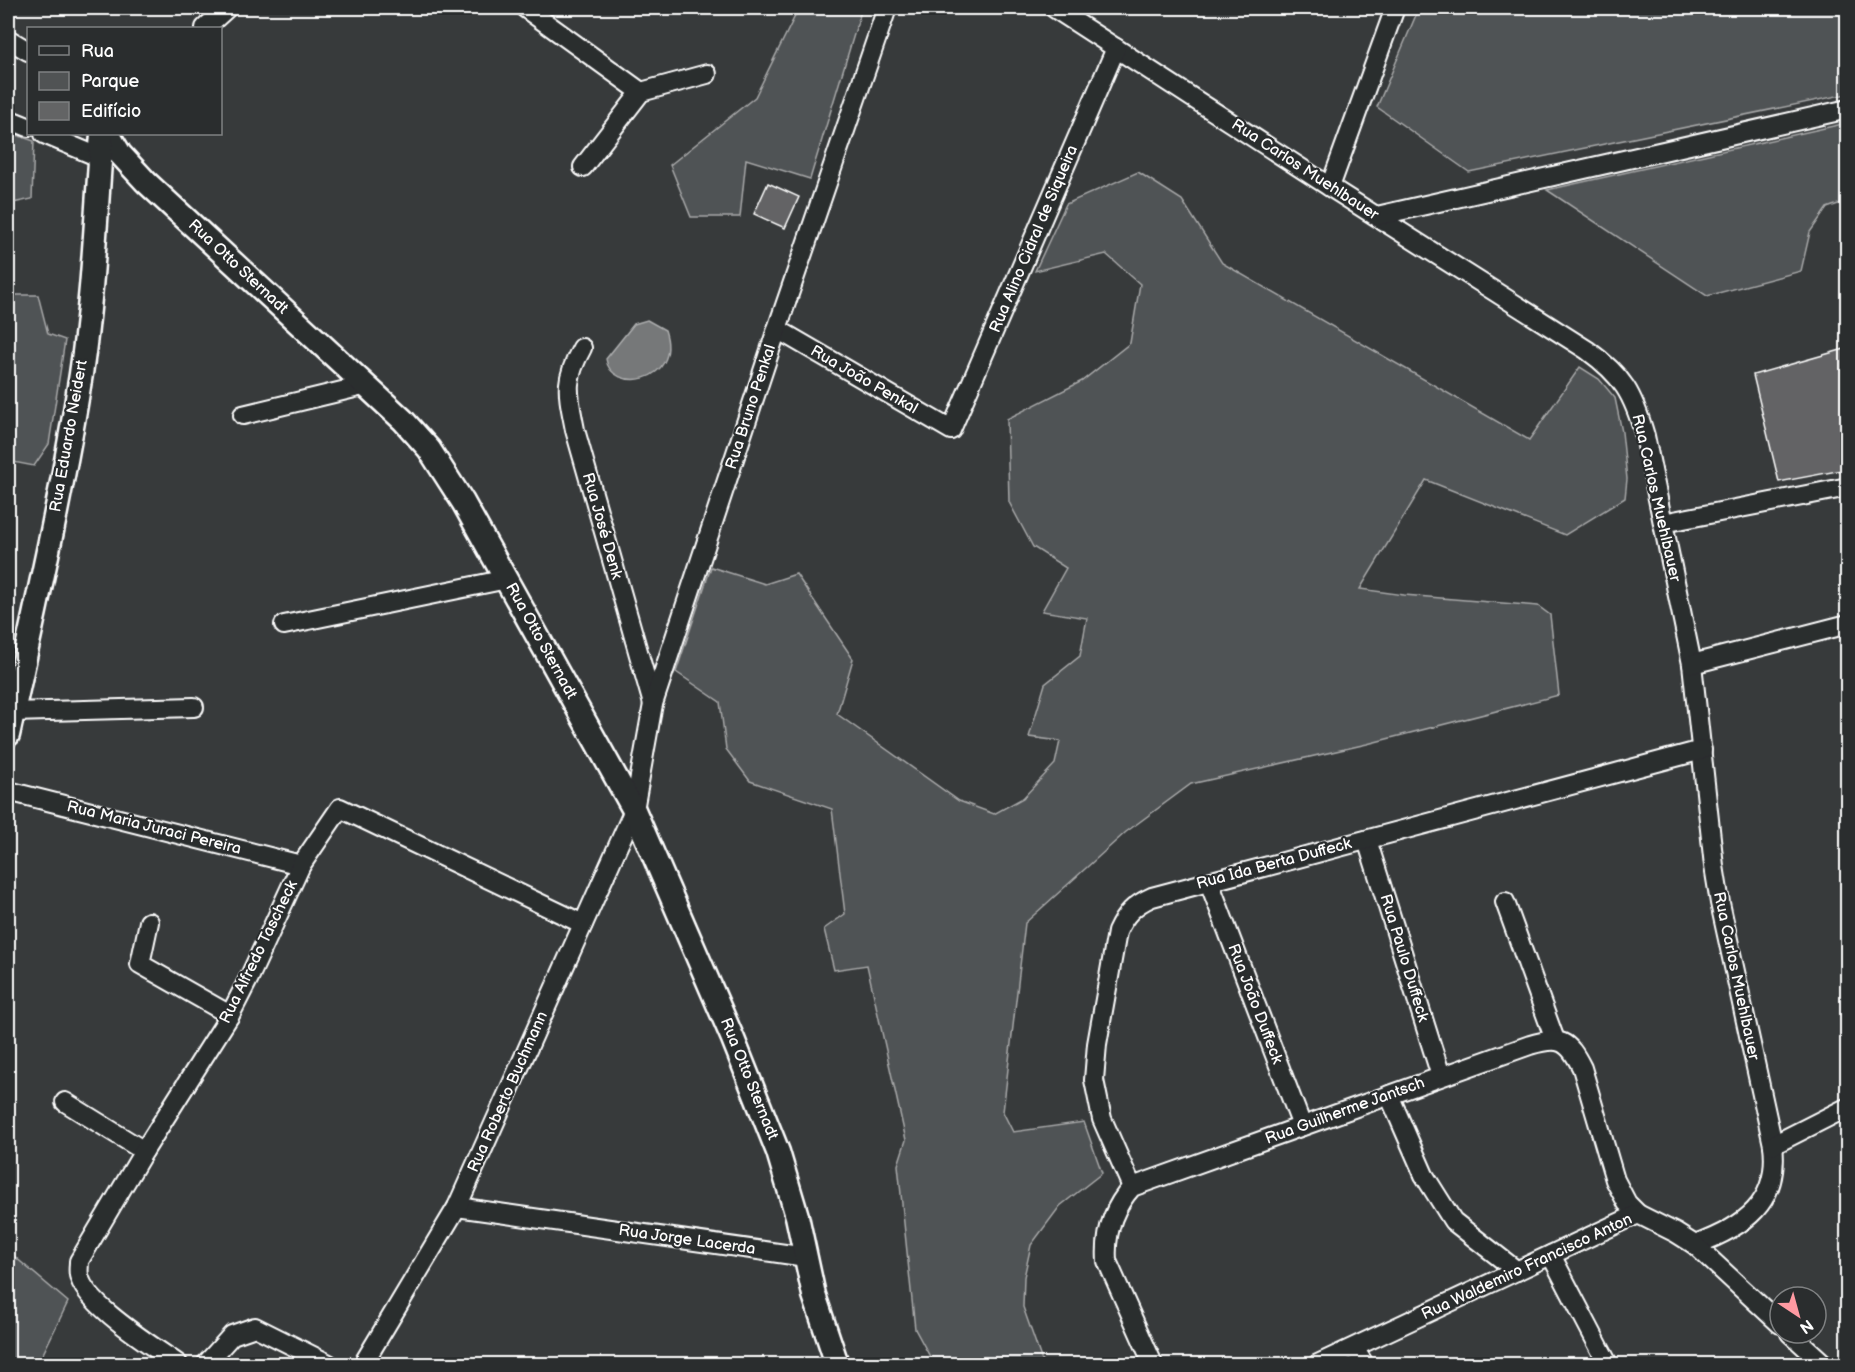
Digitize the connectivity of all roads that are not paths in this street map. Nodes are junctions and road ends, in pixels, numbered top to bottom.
1 (227, 8) edge
2 (525, 8) edge
3 (887, 8) edge
4 (1054, 8) edge
5 (1395, 8) edge
6 (205, 27) edge
7 (8, 39) edge
8 (1116, 48) junction
9 (27, 50) edge
10 (707, 74) dead end
11 (641, 92) junction
12 (1848, 109) edge
13 (8, 119) edge
14 (27, 127) edge
15 (46, 135) edge
16 (102, 135) edge
17 (109, 135) edge
18 (100, 158) junction
19 (583, 167) dead end
20 (1330, 187) junction
21 (1377, 216) junction
22 (777, 329) junction
23 (582, 348) dead end
24 (366, 385) junction
25 (243, 415) dead end
26 (951, 430) joint
27 (1848, 487) edge
28 (1664, 523) junction
29 (507, 579) junction
30 (1848, 624) edge
31 (284, 625) dead end
32 (1692, 664) junction
33 (653, 705) junction
34 (194, 707) dead end
35 (12, 712) junction
36 (8, 735) edge
37 (1702, 750) junction
38 (8, 791) edge
39 (634, 810) junction
40 (1367, 840) junction
41 (301, 865) junction
42 (1209, 882) junction
43 (1505, 902) dead end
44 (149, 922) dead end
45 (583, 924) junction
46 (230, 1015) junction
47 (1555, 1040) junction
48 (1441, 1076) junction
49 (1389, 1095) junction
50 (65, 1102) dead end
51 (1848, 1107) edge
52 (1302, 1126) junction
53 (1773, 1145) junction
54 (144, 1151) junction
55 (1132, 1187) junction
56 (457, 1207) junction
57 (1638, 1214) junction
58 (1695, 1245) junction
59 (1551, 1256) junction
60 (806, 1257) junction
61 (1517, 1271) junction
62 (1768, 1313) edge
63 (1803, 1345) edge
64 (1354, 1348) junction
65 (178, 1365) edge
66 (206, 1365) edge
67 (329, 1365) edge
68 (363, 1365) edge
69 (837, 1365) edge
70 (1153, 1365) edge
71 (1318, 1365) edge
72 (1364, 1365) edge
73 (1608, 1365) edge
74 (1824, 1365) edge

1 - 6 street
2 - 11 street
3 - 22 street, Rua Bruno Penkal
4 - 8 street, Rua Carlos Muehlbauer
5 - 20 street
7 - 9 street
8 - 20 street, Rua Carlos Muehlbauer
8 - 26 street, Rua Alino Cidral de Siqueira
10 - 11 street
11 - 19 street
12 - 21 street
13 - 14 street
15 - 18 street
16 - 18 main road, Rua Eduardo Neidert
17 - 24 main road, Rua Otto Sternadt
18 - 35 main road, Rua Eduardo Neidert
20 - 21 street, Rua Carlos Muehlbauer
21 - 28 street, Rua Carlos Muehlbauer
22 - 26 street, Rua João Penkal
22 - 33 street, Rua Bruno Penkal
23 - 33 street, Rua José Denk
24 - 25 street
24 - 29 main road, Rua Otto Sternadt
27 - 28 street
28 - 32 street, Rua Carlos Muehlbauer
29 - 31 street
29 - 39 main road, Rua Otto Sternadt
30 - 32 street
32 - 37 street, Rua Carlos Muehlbauer
33 - 39 street, Rua Bruno Penkal
34 - 35 street
35 - 36 main road, Rua Eduardo Neidert
37 - 40 street, Rua Ida Berta Duffeck
37 - 53 street, Rua Carlos Muehlbauer
38 - 41 street, Rua Maria Juraci Pereira
39 - 45 street, Rua Roberto Buchmann
39 - 60 main road, Rua Otto Sternadt
40 - 42 street, Rua Ida Berta Duffeck
40 - 48 street, Rua Paulo Duffeck
41 - 45 street, Rua Alfredo Tascheck
41 - 46 street, Rua Alfredo Tascheck
42 - 52 street, Rua João Duffeck
42 - 55 street, Rua Ida Berta Duffeck
43 - 47 street
44 - 46 street
45 - 56 street, Rua Roberto Buchmann
46 - 54 street, Rua Alfredo Tascheck
47 - 48 street, Rua Guilherme Jantsch
47 - 57 street
48 - 49 street, Rua Guilherme Jantsch
49 - 52 street, Rua Guilherme Jantsch
49 - 61 street
50 - 54 street
51 - 53 street
52 - 55 street, Rua Guilherme Jantsch
53 - 58 street
54 - 65 street, Rua Alfredo Tascheck
55 - 70 street
56 - 60 street, Rua Jorge Lacerda
56 - 68 street, Rua Roberto Buchmann
57 - 58 street, Rua Waldemiro Francisco Anton
57 - 59 street, Rua Waldemiro Francisco Anton
58 - 62 street, Rua Waldemiro Francisco Anton
59 - 61 street, Rua Waldemiro Francisco Anton
59 - 73 street
60 - 69 main road
61 - 64 street, Rua Waldemiro Francisco Anton
63 - 74 street
64 - 71 street, Rua Waldemiro Francisco Anton
64 - 72 street
66 - 67 street

